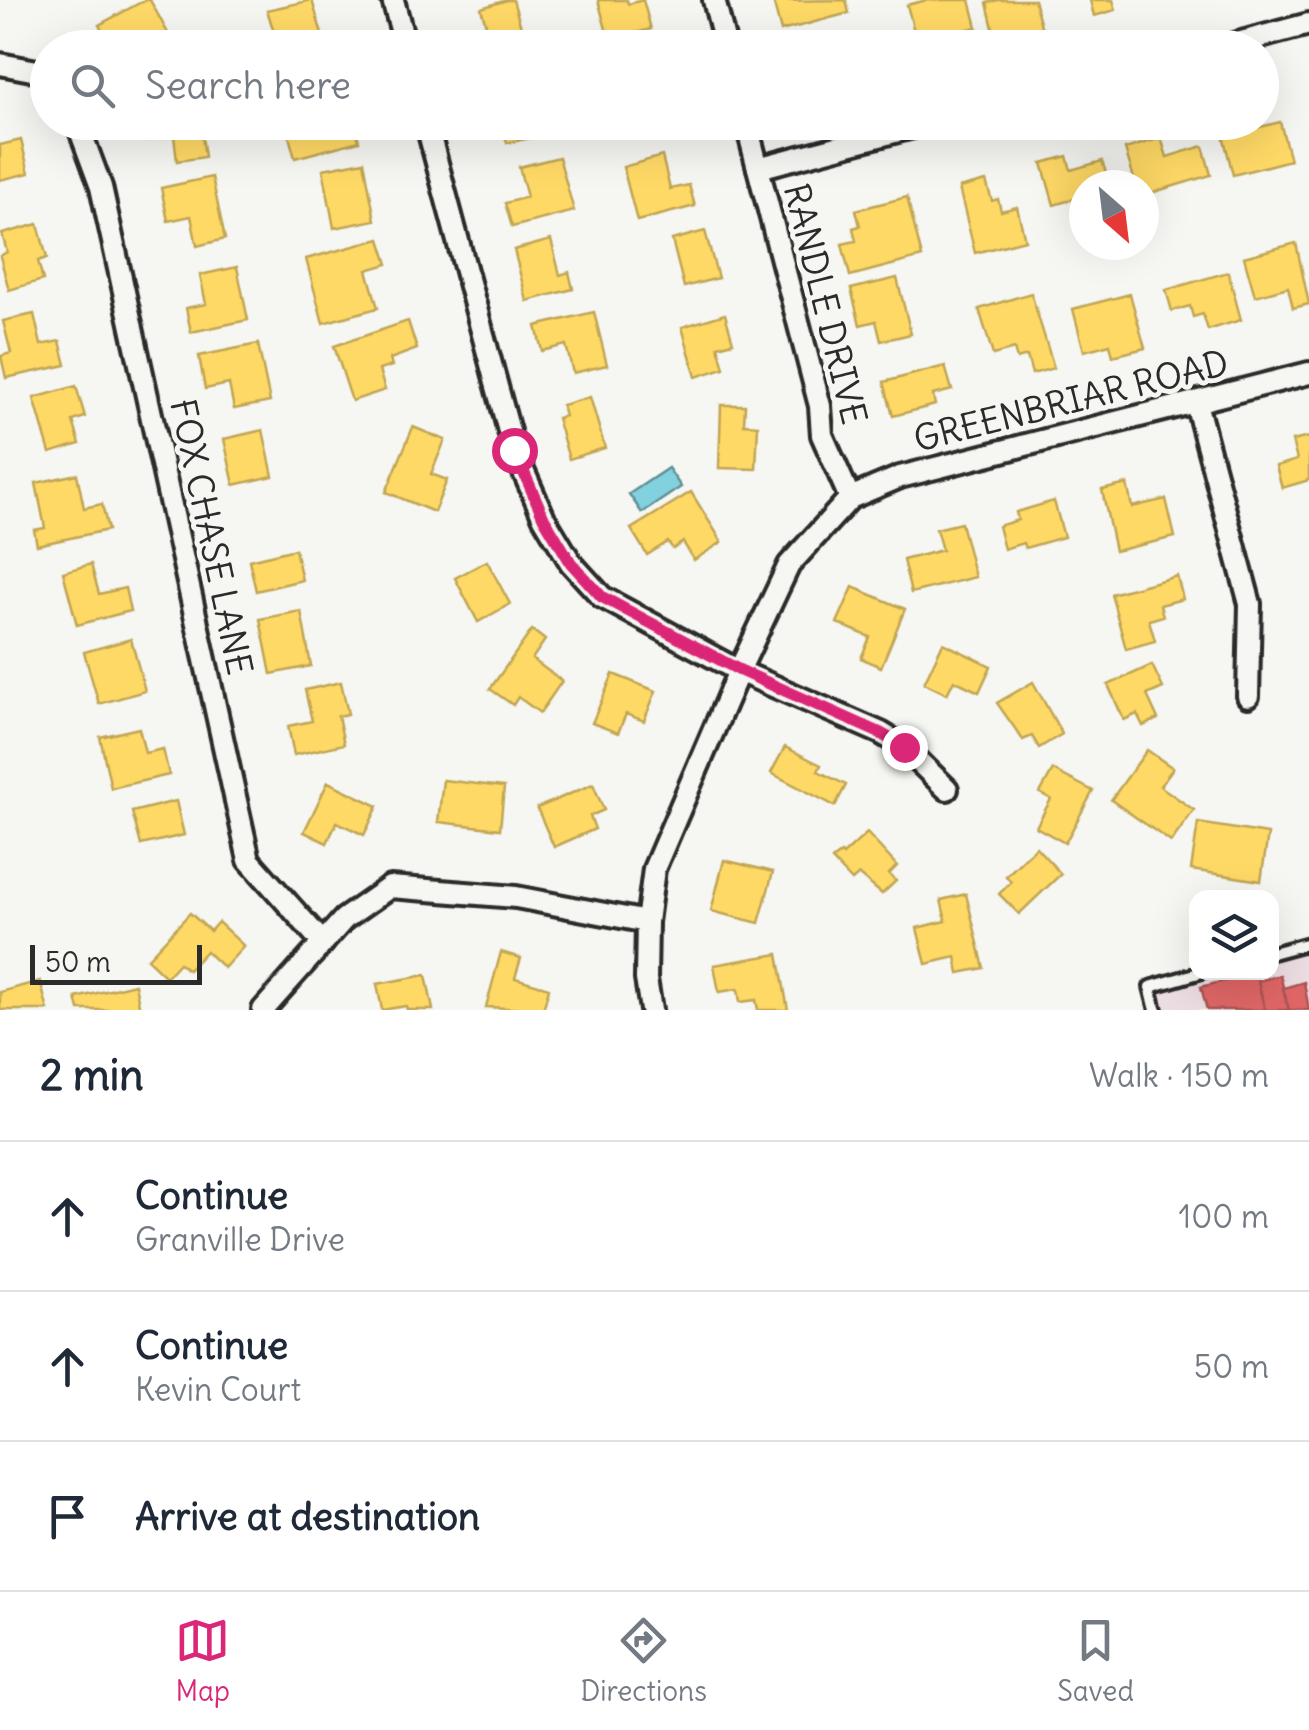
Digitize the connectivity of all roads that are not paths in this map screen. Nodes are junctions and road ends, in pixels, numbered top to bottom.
1 (393, 0) edge
2 (714, 0) edge
3 (1309, 24) edge
4 (401, 30) edge
5 (722, 30) edge
6 (1279, 32) edge
7 (0, 64) edge
8 (30, 70) edge
9 (83, 140) edge
10 (431, 140) edge
11 (751, 140) edge
12 (864, 140) edge
13 (758, 168) junction
14 (1309, 373) edge
15 (1196, 404) junction
16 (850, 498) junction
17 (739, 670) junction
18 (1248, 696) dead end
19 (947, 789) dead end
20 (647, 922) junction
21 (323, 943) junction
22 (1309, 943) edge
23 (1279, 951) edge
24 (1189, 976) edge
25 (263, 1010) edge
26 (651, 1010) edge
27 (1156, 1010) edge

1 - 4 street
2 - 5 street
3 - 6 street
7 - 8 street
9 - 21 street, FOX CHASE LANE
10 - 17 street
11 - 13 street, RANDLE DRIVE
12 - 13 street
13 - 16 street, RANDLE DRIVE
14 - 15 street, GREENBRIAR ROAD
15 - 16 street, GREENBRIAR ROAD
15 - 18 street
16 - 17 street
17 - 19 street
17 - 20 street
20 - 21 street
20 - 26 street
21 - 25 street
22 - 23 lane
24 - 27 lane

